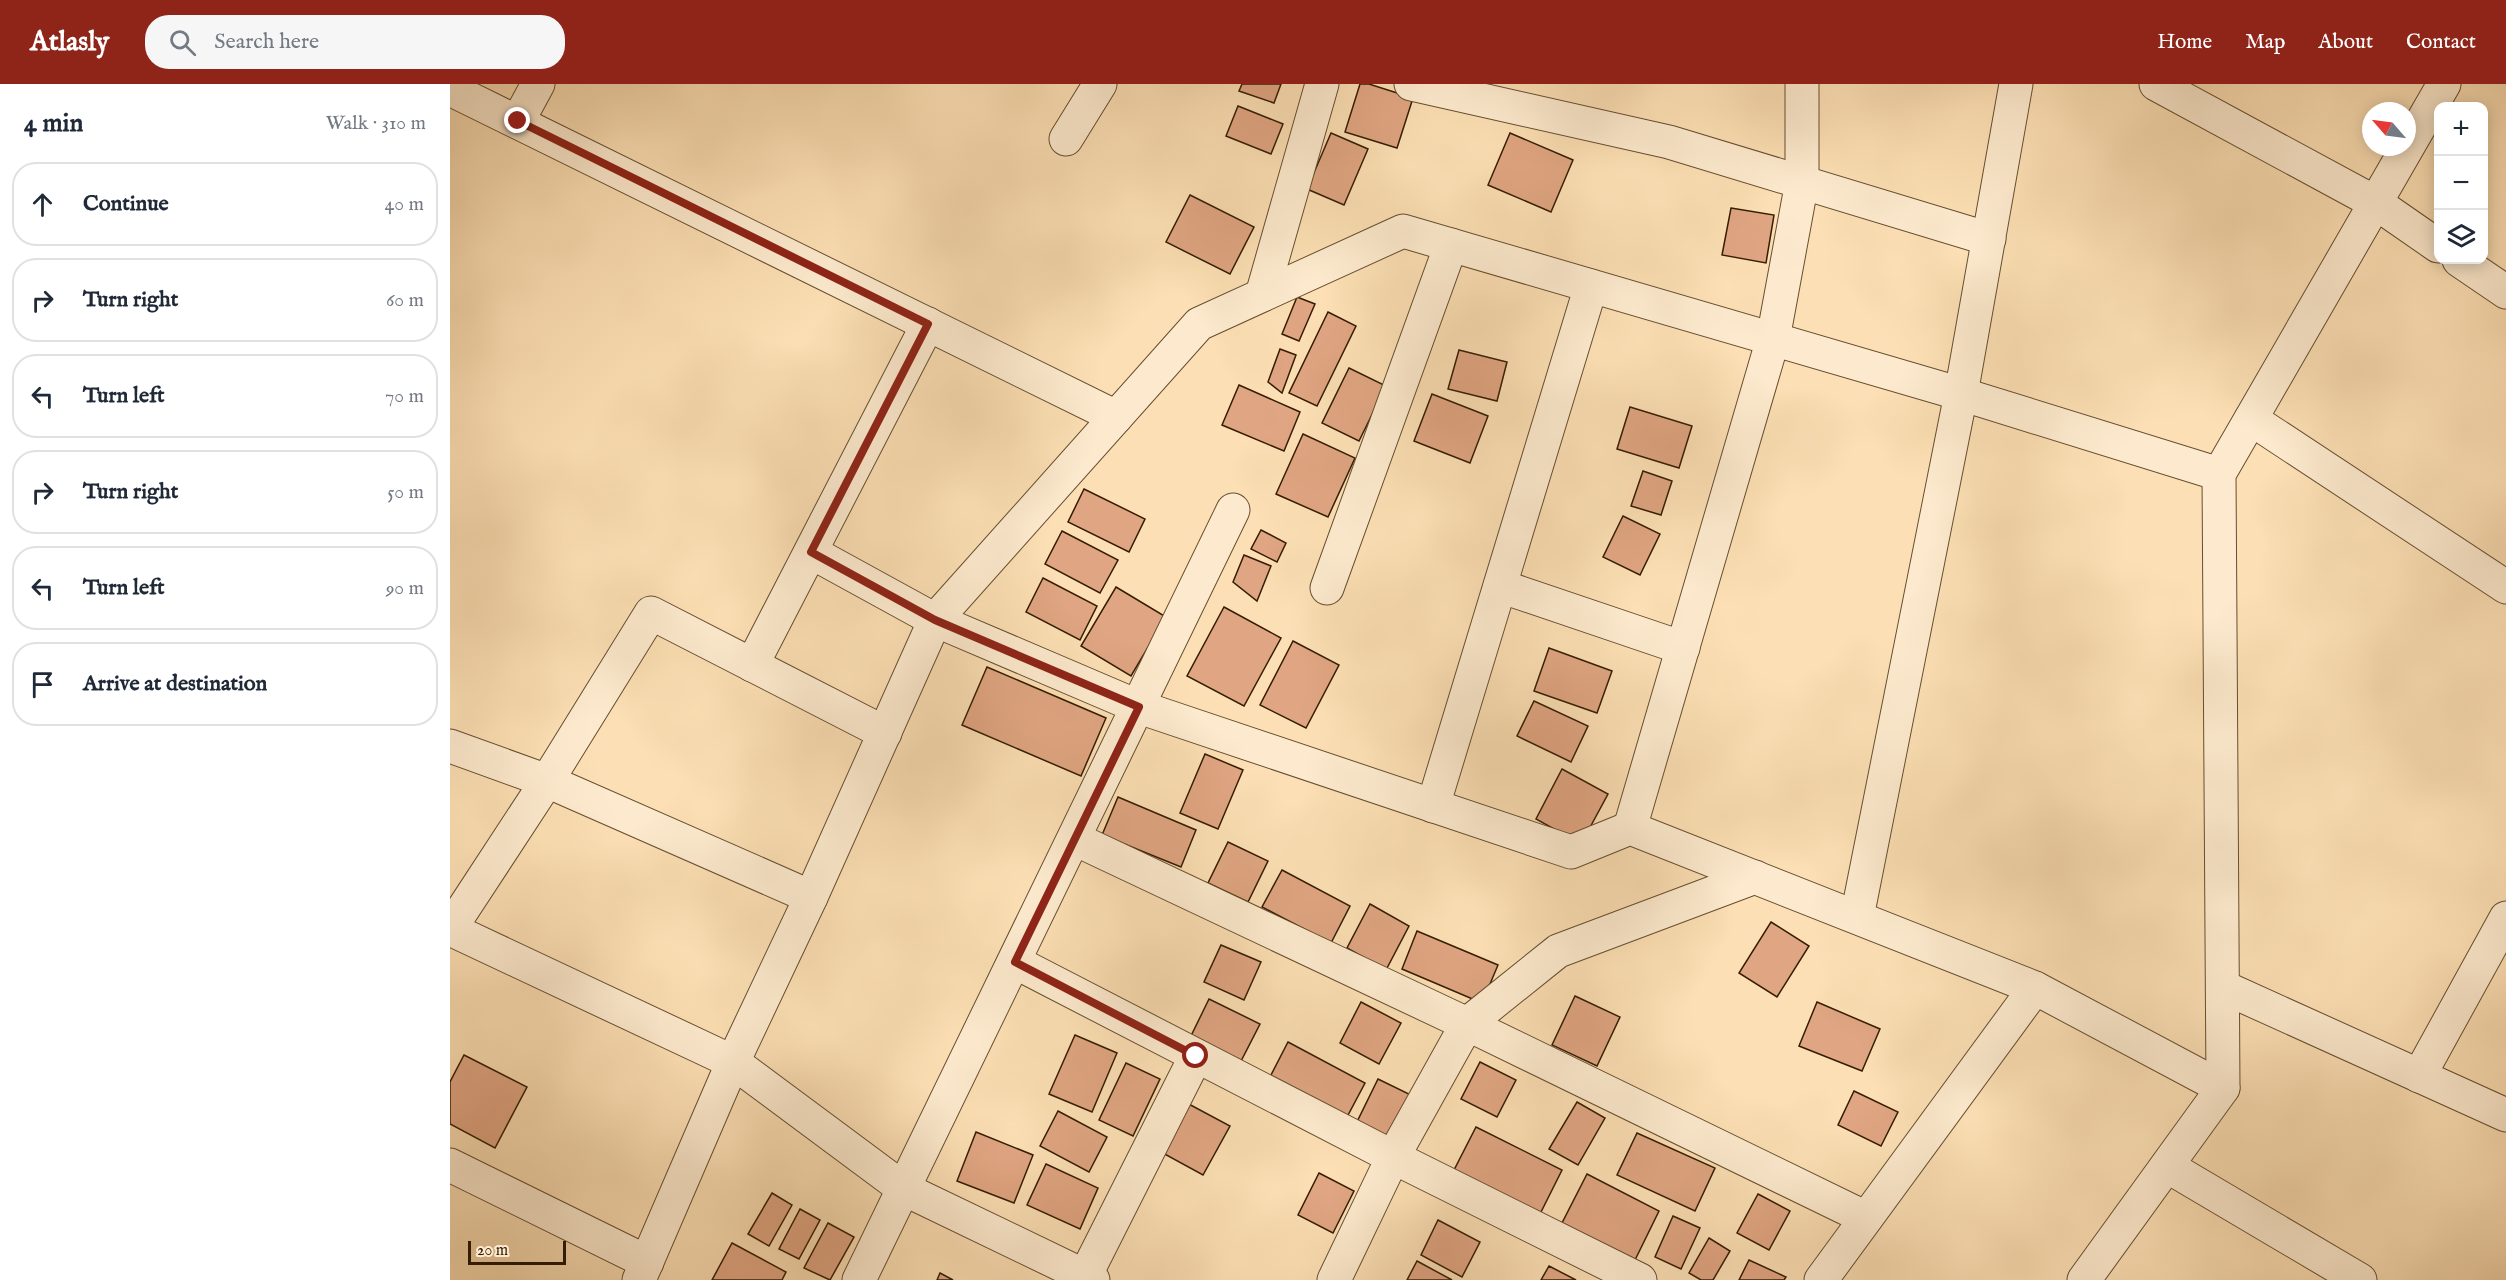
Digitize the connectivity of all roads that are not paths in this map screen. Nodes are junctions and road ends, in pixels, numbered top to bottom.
1 (538, 84) edge
2 (1100, 84) edge
3 (1322, 84) edge
4 (1412, 84) edge
5 (1802, 84) edge
6 (2016, 84) edge
7 (2156, 84) edge
8 (2444, 84) edge
9 (450, 89) edge
10 (518, 121) junction
11 (1066, 139) dead end
12 (1802, 182) junction
13 (2376, 203) junction
14 (1989, 239) junction
15 (2434, 243) edge
16 (1451, 245) junction
17 (2465, 264) edge
18 (1591, 286) junction
19 (2506, 292) edge
20 (1262, 295) junction
21 (928, 324) junction
22 (1773, 339) junction
23 (1961, 394) junction
24 (1116, 417) junction
25 (2251, 419) junction
26 (2219, 474) junction
27 (1233, 510) dead end
28 (811, 552) junction
29 (1500, 586) junction
30 (2506, 587) edge
31 (1327, 588) dead end
32 (935, 620) junction
33 (1683, 648) junction
34 (752, 665) junction
35 (1139, 707) junction
36 (885, 734) junction
37 (450, 746) edge
38 (547, 781) junction
39 (1433, 806) junction
40 (1630, 828) junction
41 (1075, 838) junction
42 (1755, 877) junction
43 (811, 897) junction
44 (1857, 917) junction
45 (2506, 918) edge
46 (450, 929) edge
47 (1015, 962) junction
48 (2223, 987) junction
49 (2035, 988) junction
50 (1467, 1024) junction
51 (1196, 1056) junction
52 (733, 1062) junction
53 (2419, 1076) junction
54 (2223, 1088) junction
55 (2506, 1115) edge
56 (1393, 1157) junction
57 (450, 1165) edge
58 (2167, 1166) junction
59 (904, 1189) junction
60 (1866, 1218) junction
61 (643, 1271) edge
62 (2343, 1276) edge
63 (1087, 1279) edge
64 (859, 1280) edge
65 (1334, 1280) edge
66 (1640, 1280) edge
67 (1821, 1280) edge
68 (2084, 1280) edge

1 - 10 street
2 - 11 street
3 - 20 street
4 - 12 street
5 - 12 street
6 - 14 street
7 - 13 street
8 - 13 street
9 - 10 street
10 - 21 street
12 - 14 street
12 - 22 street
13 - 15 street
13 - 25 street
14 - 23 street
16 - 18 street
16 - 20 street
16 - 31 street
17 - 19 street
18 - 22 street
18 - 29 street
20 - 24 street
21 - 24 street
21 - 28 street
22 - 23 street
22 - 33 street
23 - 26 street
23 - 44 street
24 - 32 street
25 - 26 street
25 - 30 street
26 - 48 street
27 - 35 street
28 - 32 street
28 - 34 street
29 - 33 street
29 - 39 street
32 - 35 street
32 - 36 street
33 - 40 street
34 - 36 street
34 - 38 street
35 - 39 street
35 - 41 street
36 - 43 street
37 - 38 street
38 - 43 street
38 - 46 street
39 - 40 street
40 - 42 street
41 - 47 street
41 - 50 street
42 - 44 street
42 - 50 street
43 - 52 street
44 - 49 street
45 - 53 street
46 - 52 street
47 - 51 street
47 - 59 street
48 - 53 street
48 - 54 street
49 - 54 street
49 - 60 street
50 - 56 street
50 - 60 street
51 - 56 street
51 - 63 street
52 - 59 street
52 - 61 street
53 - 55 street
54 - 58 street
56 - 65 street
56 - 66 street
57 - 61 street
58 - 62 street
58 - 68 street
59 - 63 street
59 - 64 street
60 - 67 street

